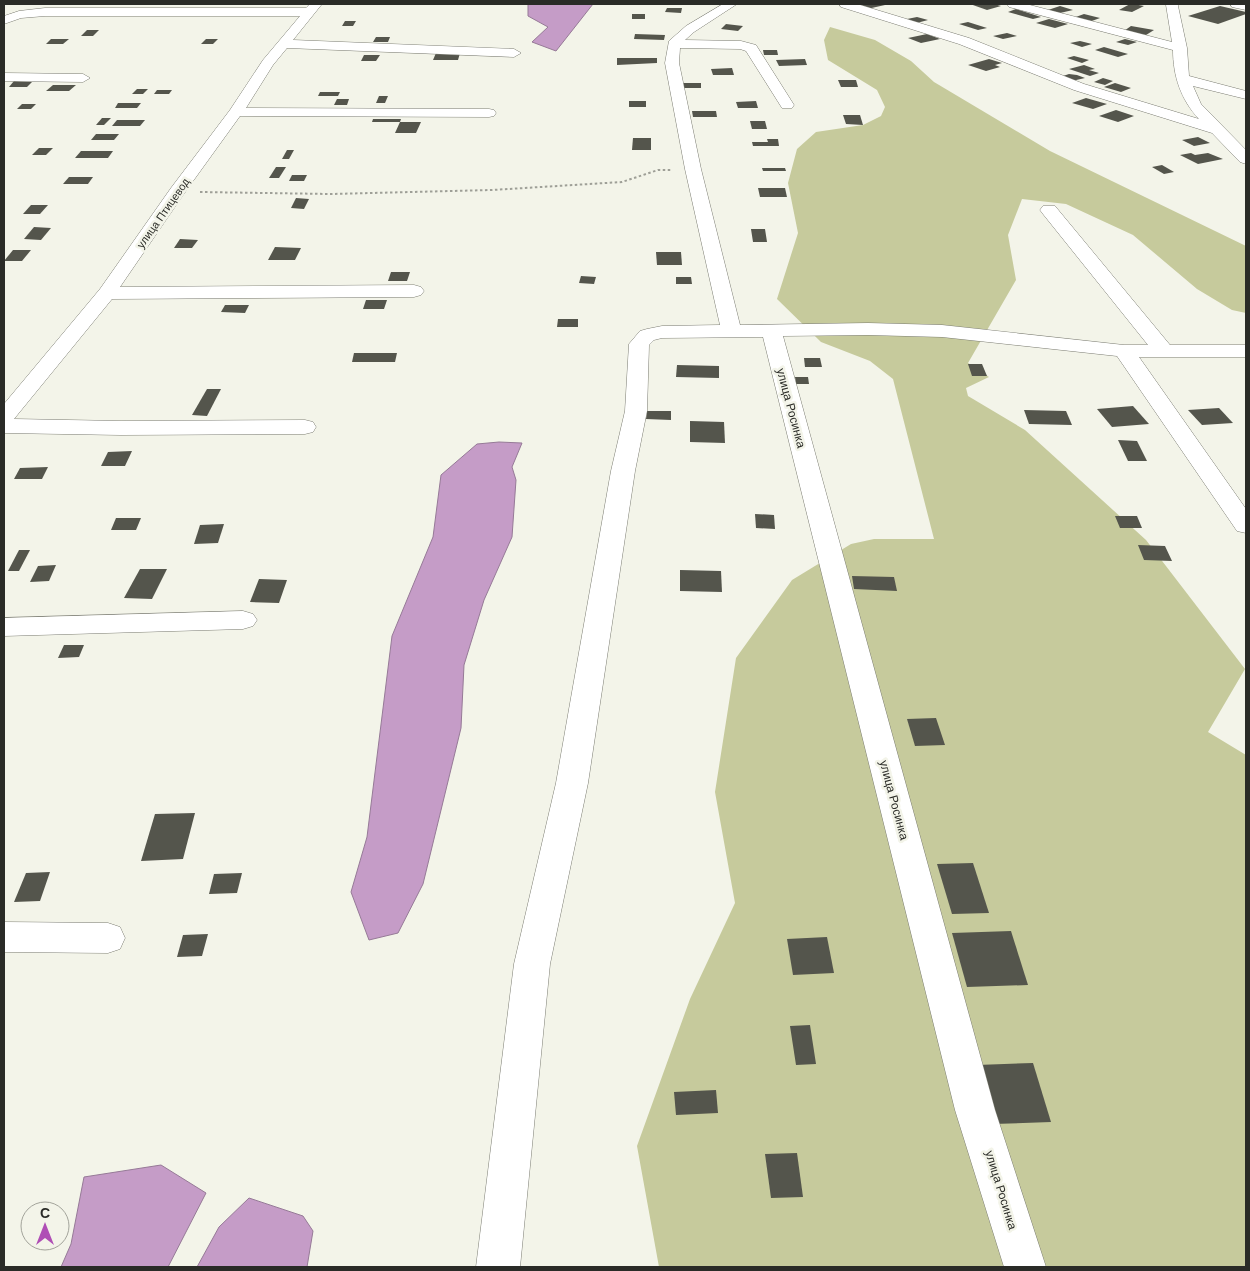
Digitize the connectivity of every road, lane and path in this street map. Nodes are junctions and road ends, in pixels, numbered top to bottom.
1 (731, 4) edge
2 (844, 4) edge
3 (1013, 4) edge
4 (1174, 4) edge
5 (1236, 4) edge
6 (1246, 6) edge
7 (155, 8) edge
8 (313, 8) edge
9 (4, 20) edge
10 (284, 44) junction
11 (674, 44) junction
12 (1180, 48) junction
13 (514, 53) dead end
14 (4, 77) edge
15 (83, 78) dead end
16 (1183, 79) junction
17 (1246, 95) edge
18 (787, 105) dead end
19 (236, 112) junction
20 (488, 112) dead end
21 (1216, 129) junction
22 (1244, 156) edge
23 (693, 169) junction
24 (177, 192) junction
25 (1049, 210) dead end
26 (414, 291) dead end
27 (108, 293) junction
28 (731, 330) junction
29 (771, 330) junction
30 (1163, 350) junction
31 (1246, 351) edge
32 (1124, 352) junction
33 (4, 418) edge
34 (4, 426) edge
35 (305, 427) dead end
36 (1246, 526) edge
37 (243, 620) dead end
38 (4, 627) edge
39 (4, 937) edge
40 (108, 938) dead end
41 (498, 1267) edge
42 (1025, 1267) edge

1 - 11 street
2 - 21 street
3 - 12 street
4 - 12 street
5 - 6 street
7 - 8 street
7 - 9 street
8 - 10 street, улица Птицевод
10 - 13 street
10 - 19 street, улица Птицевод
11 - 18 street
11 - 23 street
12 - 16 street
14 - 15 street
16 - 17 street
16 - 21 street
19 - 20 street
19 - 24 street, улица Птицевод
21 - 22 street
23 - 24 path
23 - 28 street
24 - 27 street, улица Птицевод
25 - 30 street
26 - 27 street
27 - 33 street, улица Птицевод
28 - 29 street
28 - 41 street
29 - 32 street
29 - 42 street, улица Росинка
30 - 31 street
30 - 32 street
32 - 36 street
34 - 35 street
37 - 38 street
39 - 40 street

